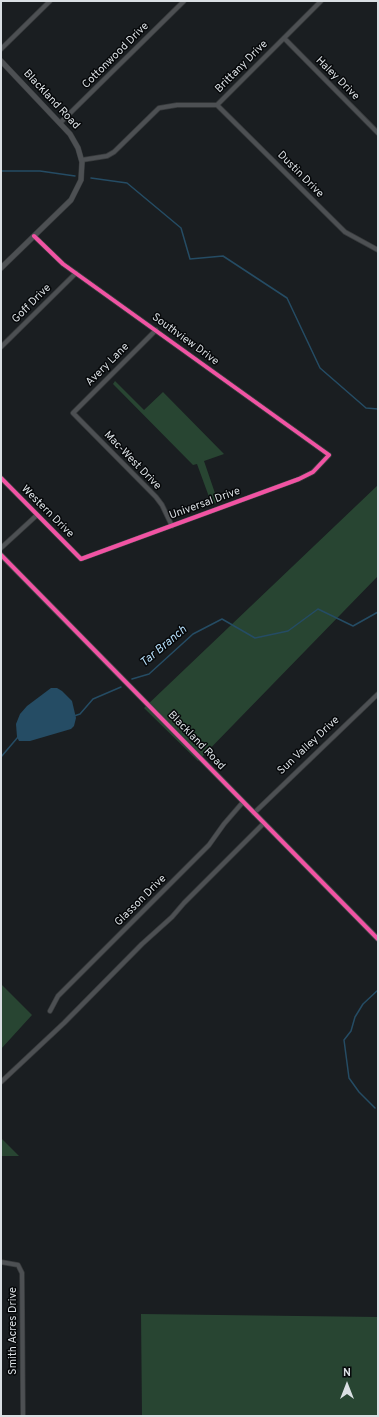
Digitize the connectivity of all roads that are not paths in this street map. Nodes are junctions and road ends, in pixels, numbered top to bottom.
1 (50, 1) edge
2 (184, 1) edge
3 (321, 1) edge
4 (284, 38) junction
5 (1, 50) edge
6 (1, 61) edge
7 (216, 105) junction
8 (60, 123) junction
9 (378, 133) edge
10 (82, 160) junction
11 (34, 236) junction
12 (378, 250) edge
13 (1, 268) edge
14 (76, 273) junction
15 (156, 330) junction
16 (1, 347) edge
17 (73, 413) joint
18 (329, 455) joint
19 (1, 478) edge
20 (36, 514) junction
21 (172, 526) junction
22 (1, 548) edge
23 (1, 555) edge
24 (81, 559) joint
25 (378, 694) edge
26 (243, 802) junction
27 (254, 812) junction
28 (264, 823) junction
29 (378, 939) edge
30 (50, 1011) dead end
31 (1, 1082) edge
32 (1, 1262) edge
33 (23, 1416) edge

1 - 5 street
2 - 8 street, Cottonwood Drive
3 - 4 street, Brittany Drive
4 - 7 street, Brittany Drive
4 - 9 street, Haley Drive
6 - 8 street, Blackland Road
7 - 10 street, Brittany Drive
7 - 12 street, Dustin Drive
8 - 10 street, Blackland Road
10 - 11 street, Blackland Road
11 - 13 street, Blackland Road
11 - 14 street, Southview Drive
14 - 15 street, Southview Drive
14 - 16 street, Goff Drive
15 - 17 street, Avery Lane
15 - 18 street, Southview Drive
17 - 21 street, Mac-West Drive
18 - 21 street, Universal Drive
19 - 20 street, Western Drive
20 - 22 street
20 - 24 street, Western Drive
21 - 24 street, Universal Drive
23 - 26 street, Blackland Road
25 - 27 street, Sun Valley Drive
26 - 27 street, Blackland Road
26 - 30 street, Glasson Drive
27 - 28 street, Blackland Road
28 - 29 street, Blackland Road
28 - 31 street
32 - 33 street, Smith Acres Drive

